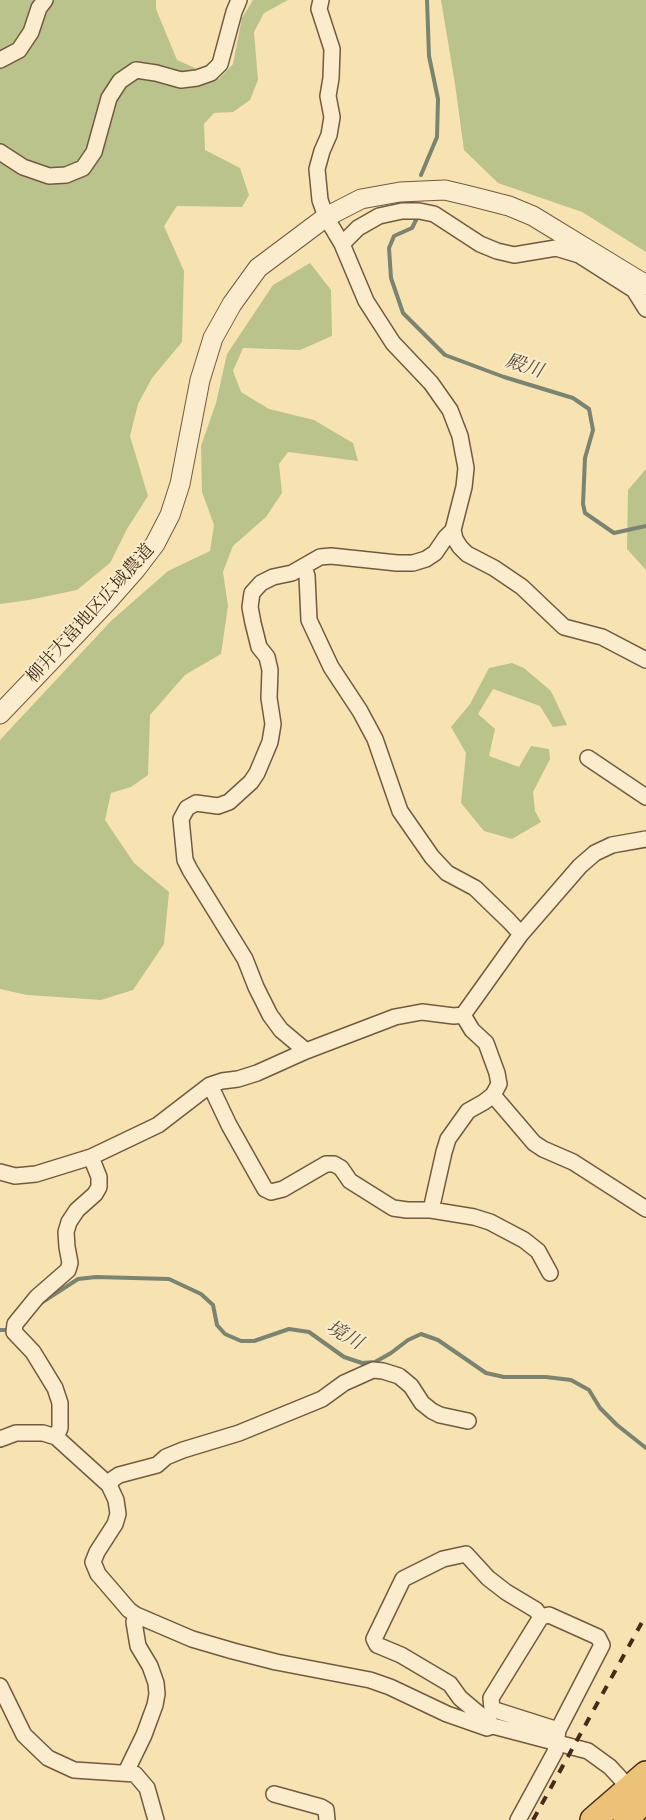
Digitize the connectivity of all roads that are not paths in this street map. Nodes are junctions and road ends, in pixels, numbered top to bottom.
1 (45, 0) edge
2 (239, 0) edge
3 (321, 0) edge
4 (0, 60) edge
5 (0, 152) edge
6 (326, 217) junction
7 (342, 244) junction
8 (646, 285) edge
9 (646, 309) edge
10 (453, 530) junction
11 (304, 567) junction
12 (646, 660) edge
13 (0, 714) edge
14 (588, 758) dead end
15 (646, 797) edge
16 (646, 839) edge
17 (520, 934) junction
18 (463, 1015) junction
19 (306, 1050) junction
20 (210, 1085) junction
21 (493, 1095) junction
22 (90, 1157) junction
23 (0, 1172) edge
24 (646, 1209) edge
25 (431, 1210) junction
26 (550, 1273) dead end
27 (468, 1421) dead end
28 (56, 1437) junction
29 (0, 1439) edge
30 (109, 1486) junction
31 (136, 1615) junction
32 (541, 1617) junction
33 (0, 1686) edge
34 (493, 1726) junction
35 (557, 1736) junction
36 (126, 1772) junction
37 (641, 1790) edge
38 (274, 1794) dead end
39 (156, 1820) edge
40 (327, 1820) edge
41 (518, 1820) edge
42 (593, 1820) edge
43 (626, 1820) edge

1 - 4 street
2 - 5 street
3 - 6 street
6 - 7 street
6 - 8 street, 柳井大畠地区広域農道
6 - 13 street, 柳井大畠地区広域農道
7 - 9 street
7 - 10 street
10 - 11 street
10 - 12 street
11 - 17 street
11 - 19 street
14 - 15 street
16 - 17 street
17 - 18 street
18 - 19 street
18 - 21 street
19 - 20 street
20 - 22 street
20 - 25 street
21 - 24 street
21 - 25 street
22 - 23 street
22 - 28 street
25 - 26 street
27 - 30 street
28 - 29 street
28 - 30 street
30 - 31 street
31 - 34 street
31 - 36 street
32 - 34 street
32 - 35 street
32 - 35 street
33 - 36 street
34 - 35 street
35 - 37 street
35 - 41 street
36 - 39 street
37 - 42 highway
37 - 43 highway
38 - 40 street

